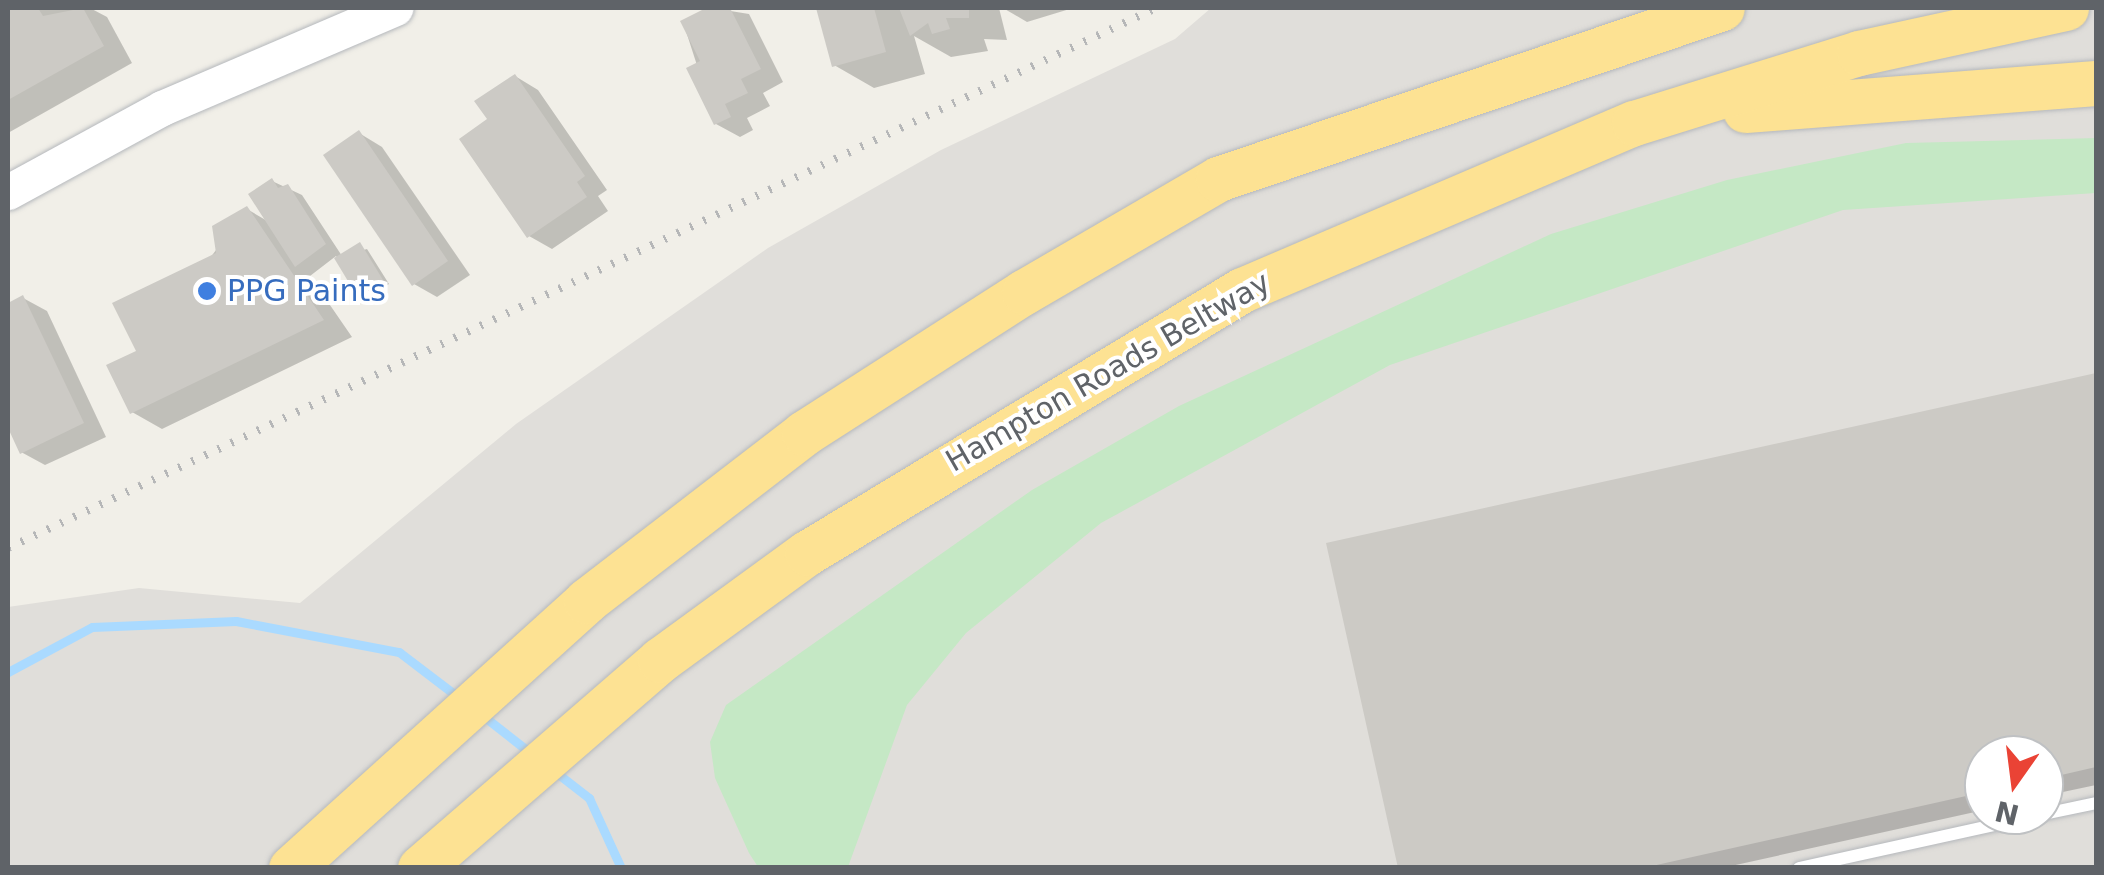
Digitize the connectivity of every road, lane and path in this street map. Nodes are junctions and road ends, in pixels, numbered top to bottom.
1 (395, 8) edge
2 (1722, 8) edge
3 (2066, 8) edge
4 (1690, 15) edge
5 (2096, 82) edge
6 (1634, 124) junction
7 (8, 192) edge
8 (2096, 803) edge
9 (2064, 810) edge
10 (1964, 831) edge
11 (430, 858) edge
12 (291, 868) edge
13 (1799, 868) edge

1 - 7 main road
2 - 4 highway
3 - 6 highway, Hampton Roads Beltway
4 - 12 highway
5 - 6 highway
6 - 11 highway, Hampton Roads Beltway
8 - 9 lane
10 - 13 lane

